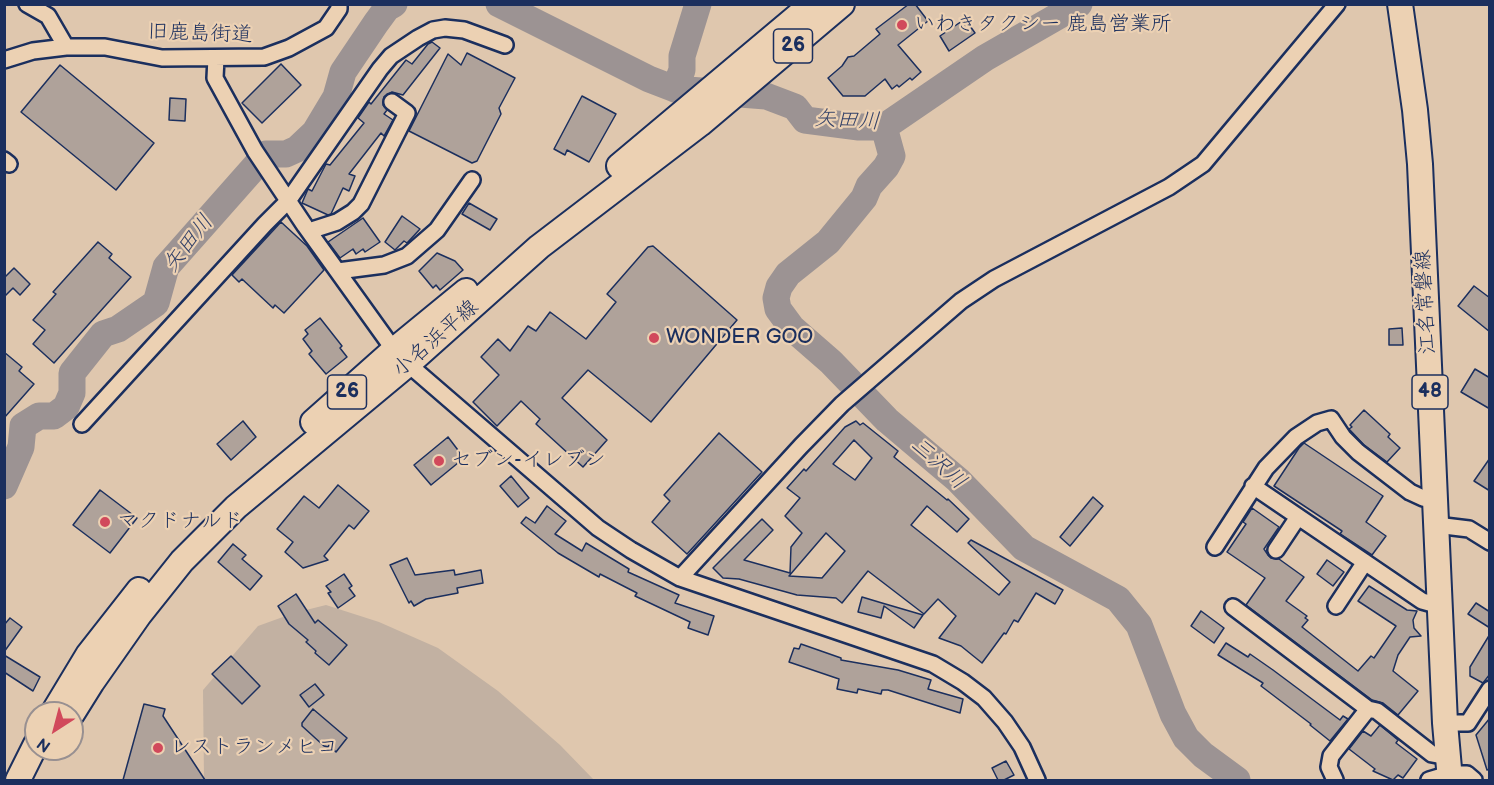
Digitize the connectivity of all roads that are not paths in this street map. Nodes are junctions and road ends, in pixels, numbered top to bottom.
1 (27, 4) edge
2 (812, 4) edge
3 (842, 4) edge
4 (1337, 4) edge
5 (1400, 4) edge
6 (341, 6) edge
7 (505, 45) dead end
8 (66, 47) junction
9 (216, 58) junction
10 (4, 60) edge
11 (739, 78) junction
12 (392, 102) dead end
13 (472, 180) dead end
14 (286, 197) junction
15 (309, 231) junction
16 (338, 271) junction
17 (401, 357) junction
18 (82, 424) dead end
19 (1253, 486) junction
20 (1435, 500) junction
21 (1298, 517) junction
22 (1436, 525) junction
23 (1490, 542) edge
24 (1215, 547) dead end
25 (1276, 550) dead end
26 (1365, 562) junction
27 (680, 578) junction
28 (1336, 606) dead end
29 (1440, 606) junction
30 (1233, 607) dead end
31 (1487, 697) edge
32 (60, 701) edge
33 (80, 701) edge
34 (1368, 709) junction
35 (1445, 723) junction
36 (28, 761) edge
37 (44, 761) edge
38 (1444, 773) edge
39 (18, 780) edge
40 (34, 780) edge
41 (1037, 780) edge
42 (1335, 780) edge
43 (1474, 780) edge

1 - 8 street
2 - 11 main road, 26
3 - 11 main road, 小名浜平線 / 26
4 - 27 street
5 - 20 main road, 江名常磐線 / 48
6 - 9 street, 旧鹿島街道
7 - 14 street
8 - 9 street, 旧鹿島街道
8 - 10 street, 旧鹿島街道
9 - 14 street
11 - 17 main road, 小名浜平線 / 26
12 - 15 street
13 - 16 street
14 - 15 street
14 - 18 street
15 - 16 street
16 - 17 street
17 - 27 street
17 - 32 main road, 小名浜平線 / 26
17 - 33 main road, 小名浜平線 / 26
19 - 20 street
19 - 21 street
19 - 24 street
20 - 22 main road, 江名常磐線 / 48
21 - 25 street
21 - 26 street
22 - 23 street
22 - 29 main road, 江名常磐線 / 48
26 - 28 street
26 - 29 street
27 - 41 street
29 - 35 main road, 江名常磐線 / 48
30 - 34 street
31 - 35 street
34 - 38 street
34 - 42 street
35 - 38 main road, 江名常磐線 / 48
36 - 39 main road
37 - 40 main road
38 - 43 street

